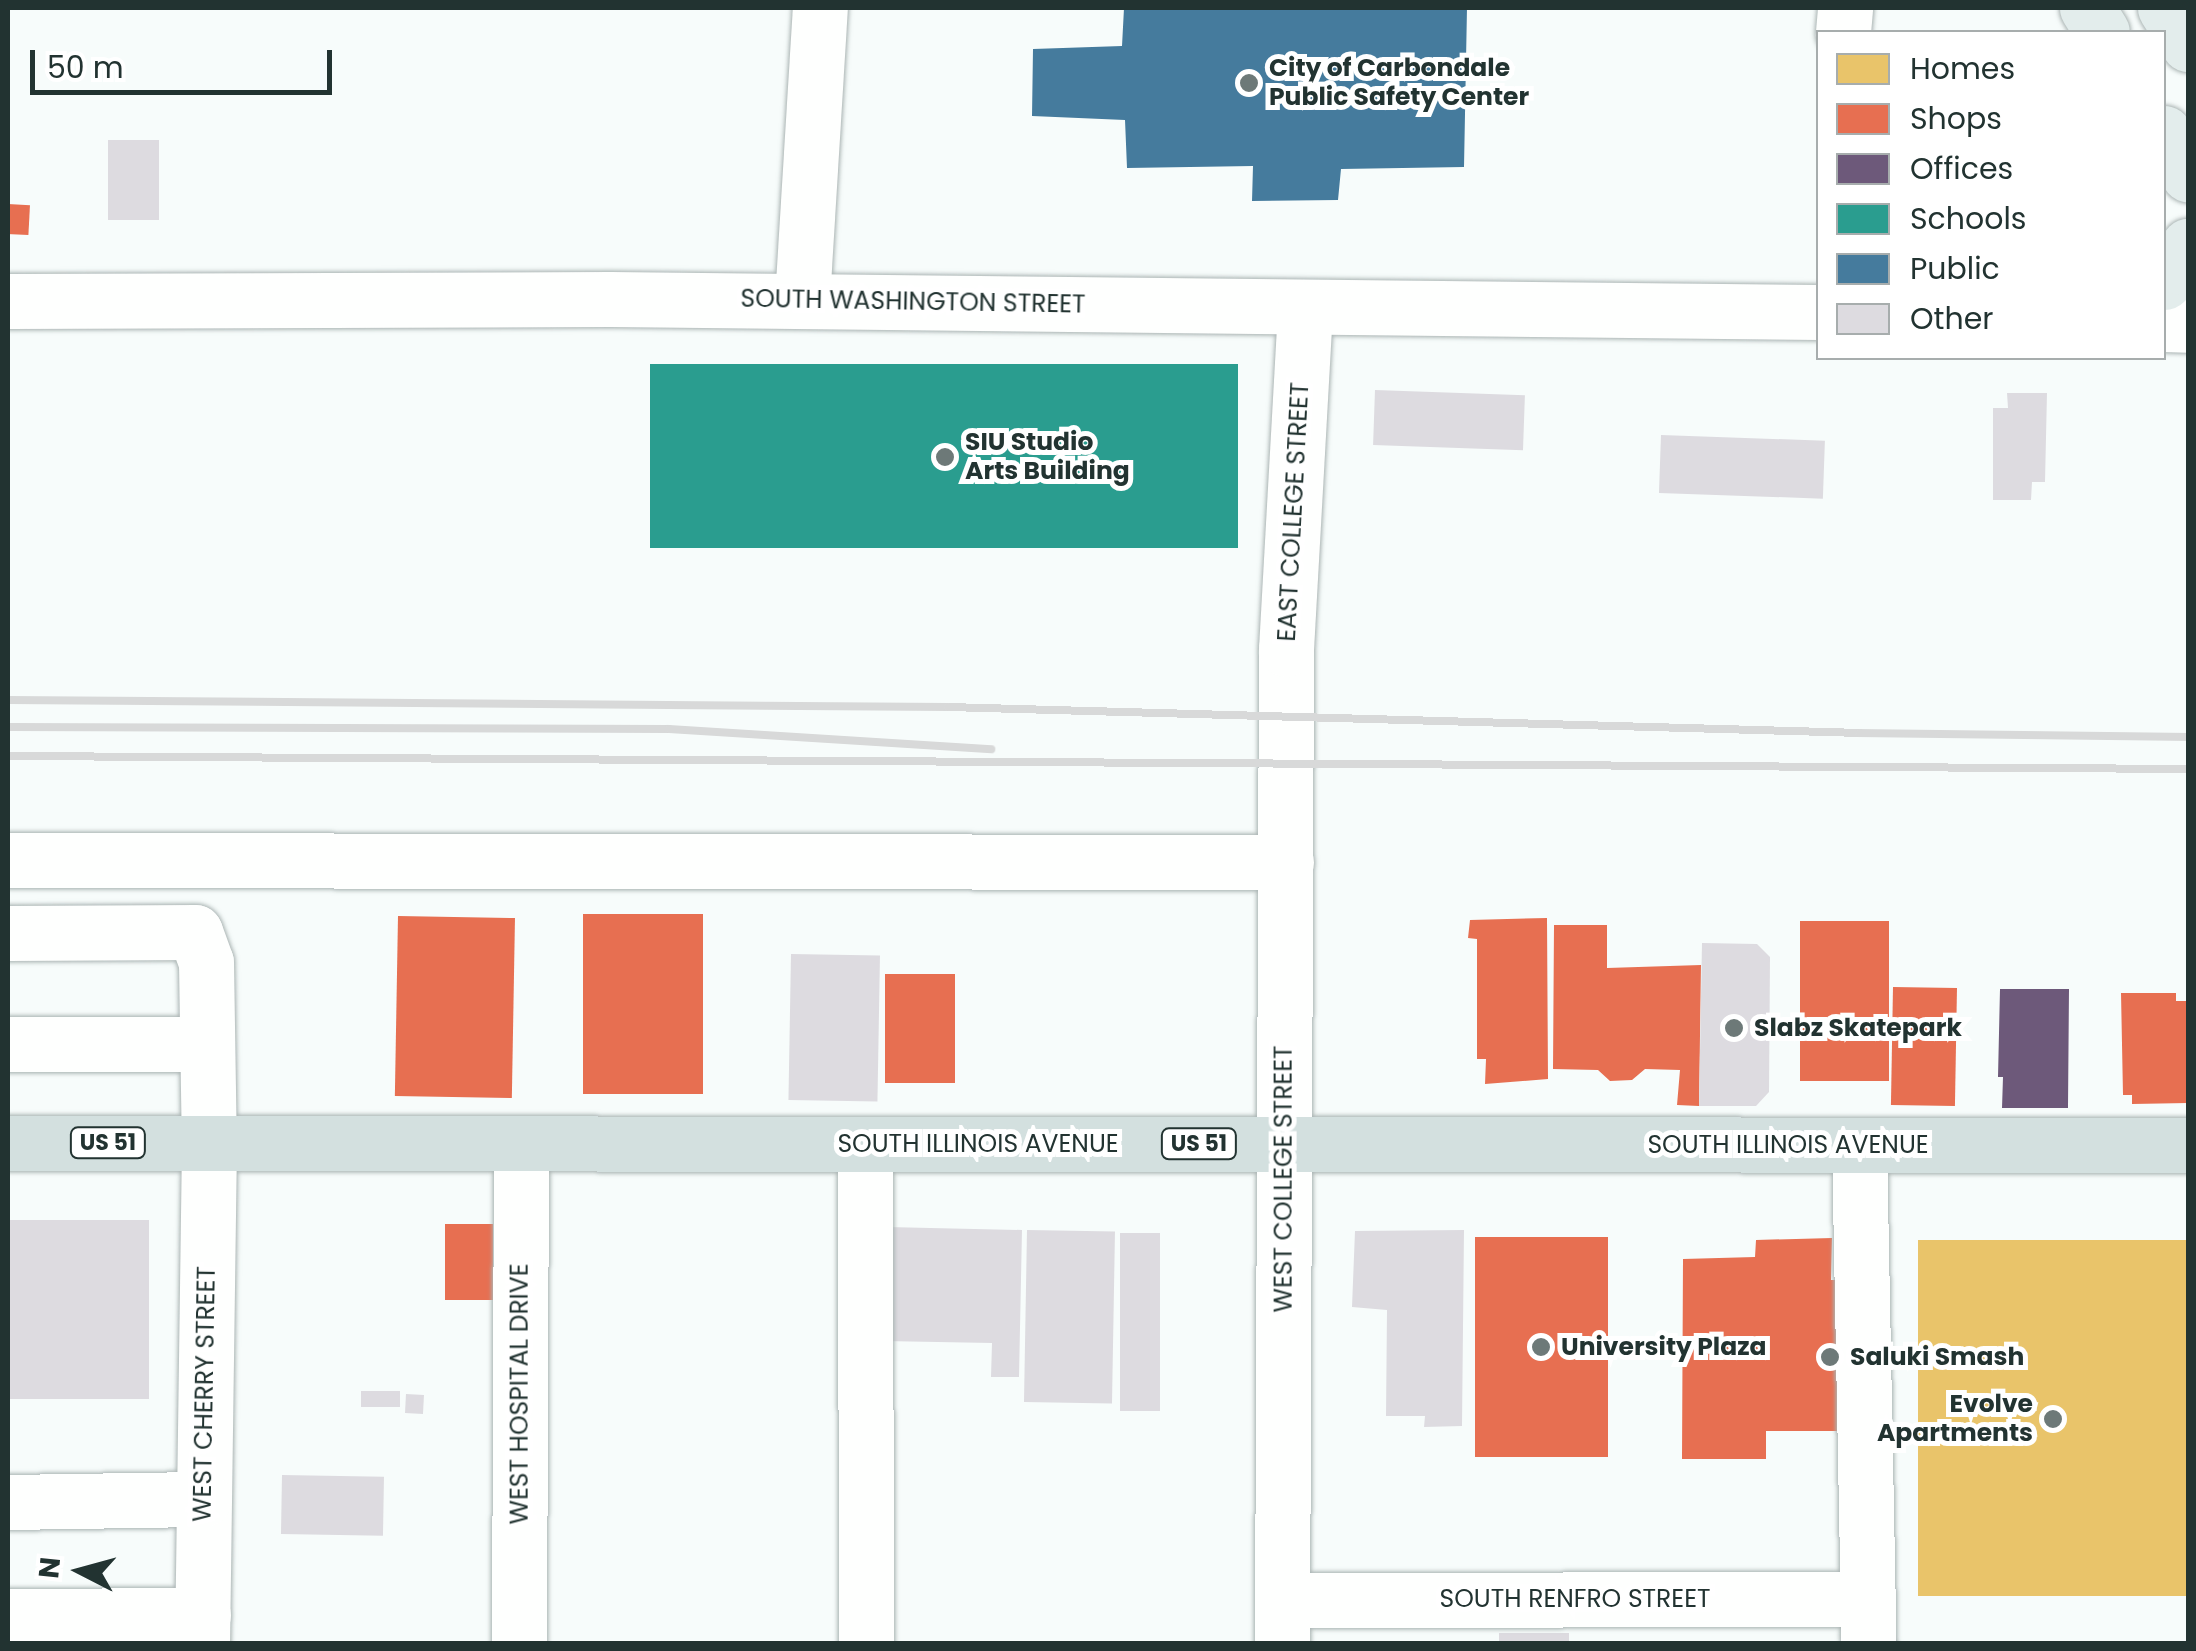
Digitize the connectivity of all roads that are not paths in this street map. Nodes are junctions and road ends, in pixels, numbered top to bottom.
1 (820, 8) edge
2 (2087, 8) edge
3 (2164, 8) edge
4 (2101, 30) edge
5 (2188, 44) edge
6 (2166, 136) edge
7 (2188, 174) edge
8 (2188, 246) edge
9 (2166, 280) edge
10 (802, 300) junction
11 (8, 301) edge
12 (1305, 309) junction
13 (1816, 312) edge
14 (1286, 715) joint
15 (8, 860) edge
16 (1286, 862) junction
17 (8, 933) edge
18 (8, 1044) edge
19 (207, 1044) junction
20 (8, 1143) edge
21 (209, 1144) junction
22 (520, 1144) junction
23 (865, 1144) junction
24 (1285, 1144) junction
25 (1859, 1145) junction
26 (2188, 1145) edge
27 (204, 1500) junction
28 (8, 1502) edge
29 (8, 1616) edge
30 (1869, 1621) edge
31 (1282, 1622) edge
32 (203, 1629) edge
33 (519, 1644) edge
34 (866, 1644) edge

1 - 10 street
2 - 4 main road
3 - 5 main road
6 - 7 main road
8 - 9 main road
10 - 11 street, SOUTH WASHINGTON STREET
10 - 12 street, SOUTH WASHINGTON STREET
12 - 13 street, SOUTH WASHINGTON STREET
12 - 14 street, EAST COLLEGE STREET
14 - 16 street, WEST COLLEGE STREET
15 - 16 street
16 - 24 street, WEST COLLEGE STREET
17 - 19 street, WEST CHERRY STREET
18 - 19 street
19 - 21 street, WEST CHERRY STREET
20 - 21 highway, SOUTH ILLINOIS AVENUE / US 51
21 - 22 highway, SOUTH ILLINOIS AVENUE / US 51
21 - 27 street, WEST CHERRY STREET
22 - 23 highway, SOUTH ILLINOIS AVENUE / US 51
22 - 33 street, WEST HOSPITAL DRIVE
23 - 24 highway, SOUTH ILLINOIS AVENUE / US 51
23 - 34 street
24 - 25 highway, SOUTH ILLINOIS AVENUE / US 51
24 - 31 street, WEST COLLEGE STREET
25 - 26 highway, SOUTH ILLINOIS AVENUE / US 51
25 - 30 street
27 - 28 street
27 - 32 street, WEST CHERRY STREET
29 - 32 street
30 - 31 street, SOUTH RENFRO STREET

